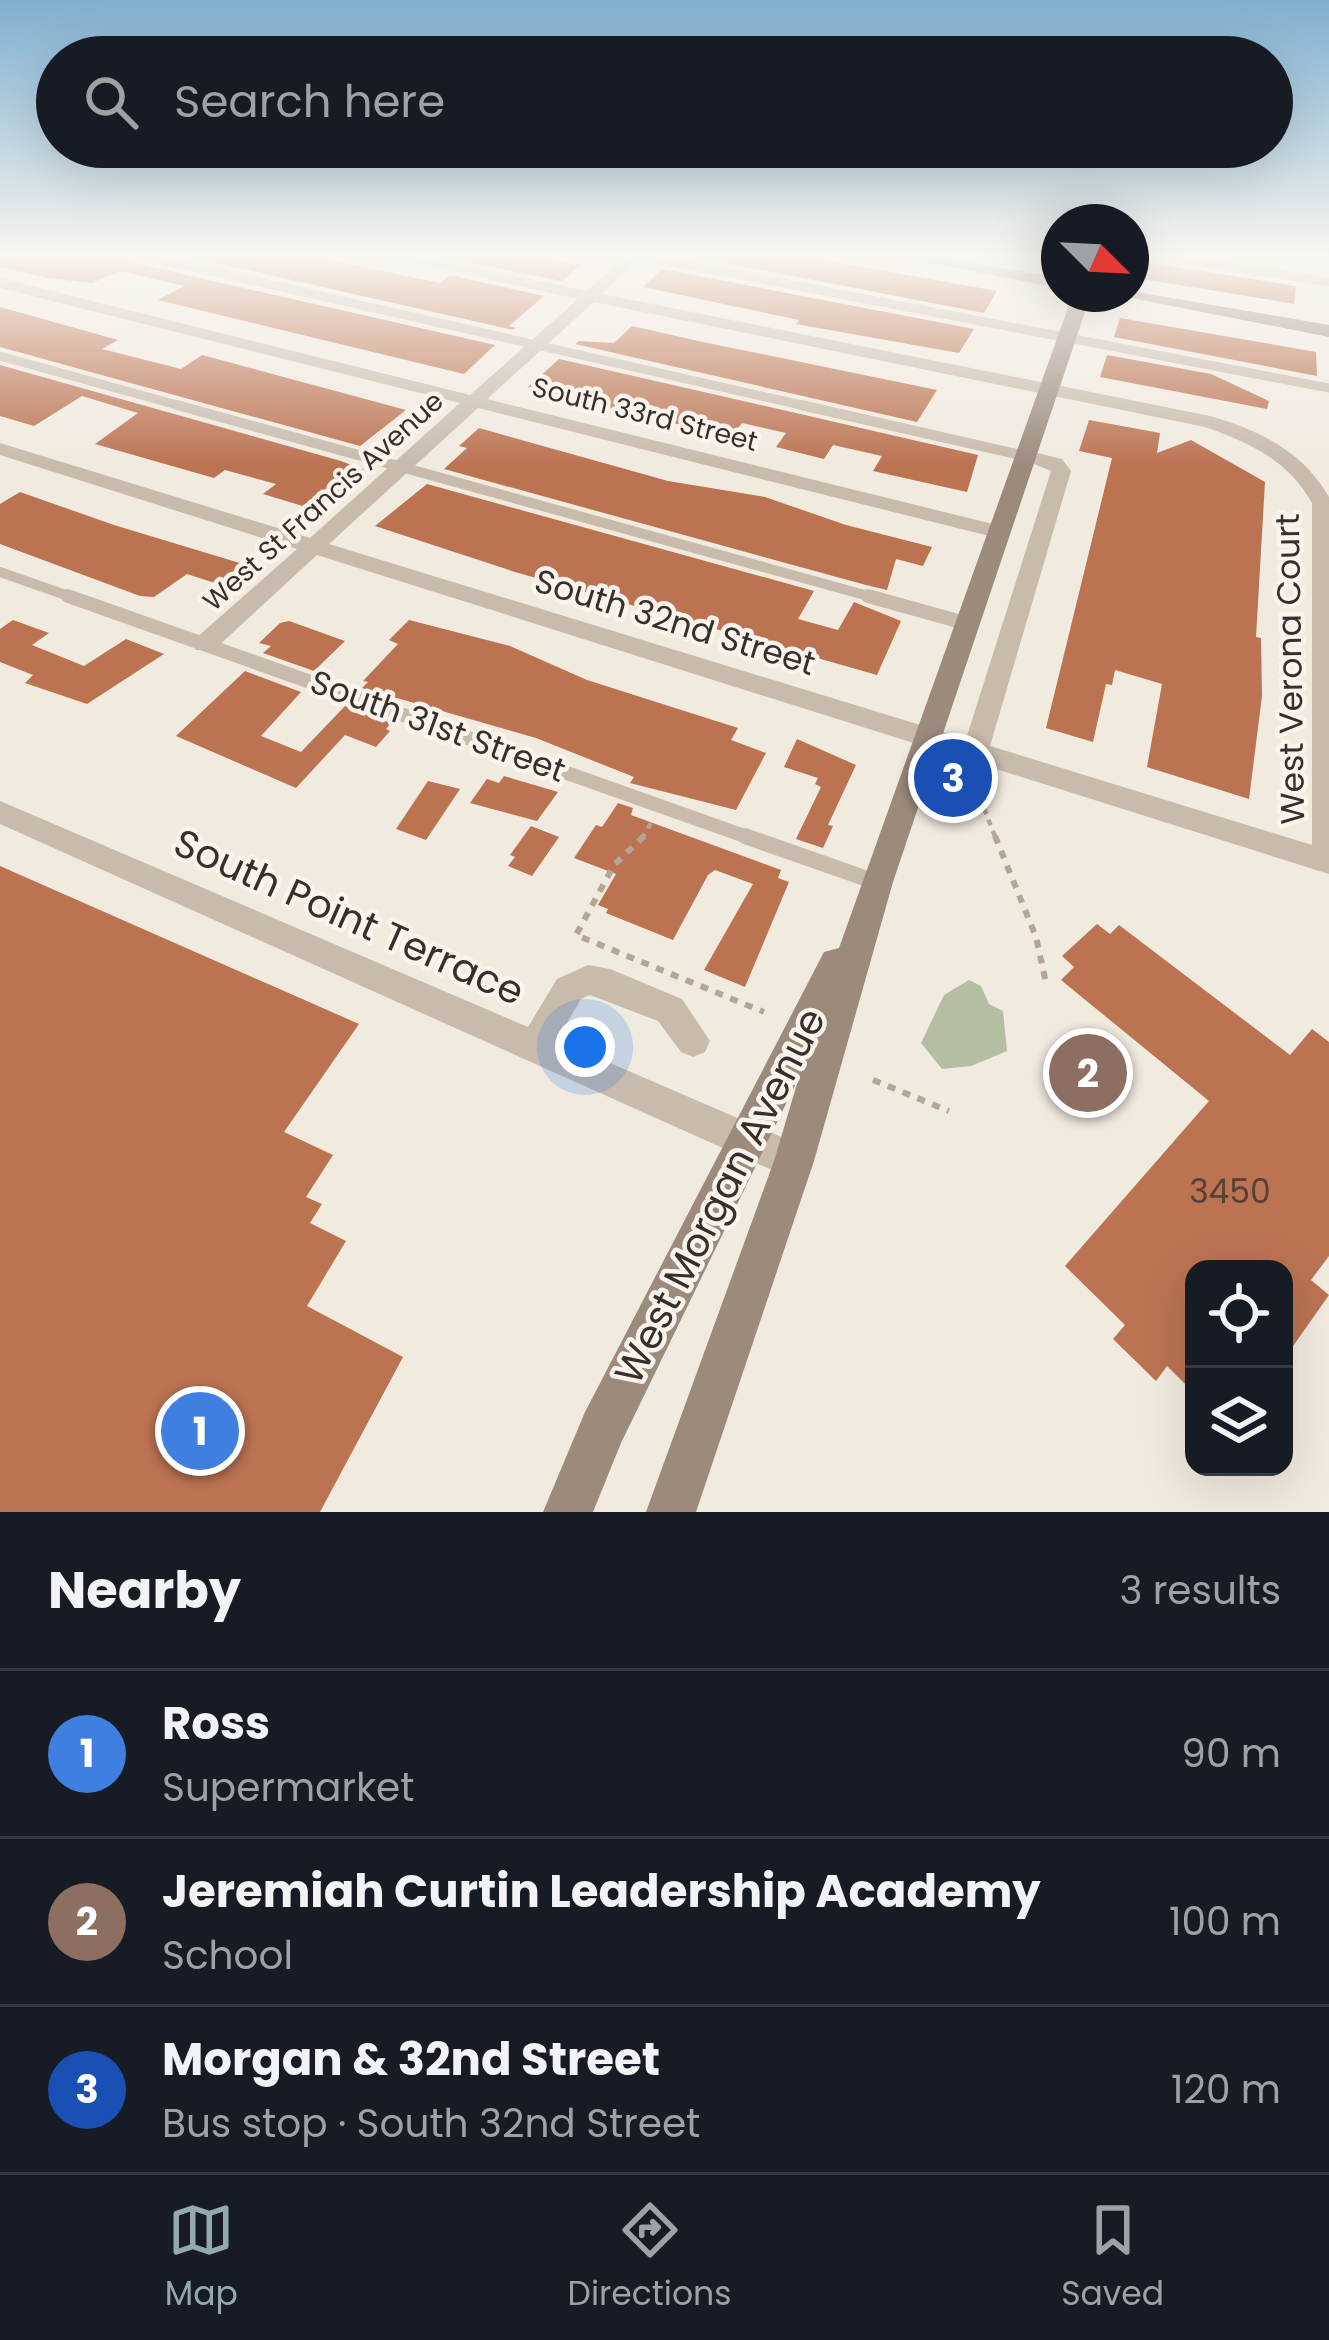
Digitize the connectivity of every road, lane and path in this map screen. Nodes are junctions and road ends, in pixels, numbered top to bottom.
1 (167, 325) edge
2 (446, 325) edge
3 (559, 325) edge
4 (724, 325) edge
5 (1007, 325) edge
6 (1071, 325) edge
7 (1293, 325) edge
8 (1329, 331) edge
9 (1067, 336) junction
10 (536, 345) junction
11 (0, 356) edge
12 (1329, 388) edge
13 (1048, 391) junction
14 (473, 401) junction
15 (0, 449) edge
16 (1025, 456) junction
17 (399, 467) junction
18 (1320, 479) edge
19 (997, 532) junction
20 (311, 547) junction
21 (0, 572) edge
22 (1327, 610) edge
23 (965, 623) junction
24 (205, 644) junction
25 (926, 737) junction
26 (972, 761) junction
27 (662, 806) junction
28 (0, 812) edge
29 (1328, 862) edge
30 (876, 882) junction
31 (1046, 982) dead end
32 (764, 1012) dead end
33 (693, 1041) dead end
34 (533, 1048) junction
35 (873, 1080) dead end
36 (950, 1111) dead end
37 (749, 1143) junction
38 (794, 1161) junction
39 (568, 1512) edge
40 (671, 1512) edge

1 - 14 street, South 33rd Street
2 - 10 lane
3 - 10 street, West St Francis Avenue
4 - 13 street
5 - 9 lane
6 - 9 street, West Morgan Avenue
7 - 8 street
9 - 12 lane
9 - 13 street, West Morgan Avenue
10 - 14 street, West St Francis Avenue
10 - 16 lane
11 - 17 lane
13 - 16 street, West Morgan Avenue
13 - 18 street
14 - 17 street, West St Francis Avenue
14 - 19 street, South 33rd Street
15 - 20 street, South 32nd Street
16 - 19 street, West Morgan Avenue
16 - 26 street
17 - 20 street, West St Francis Avenue
17 - 23 lane
18 - 22 street, West Verona Court
19 - 23 street, West Morgan Avenue
20 - 24 street, West St Francis Avenue
20 - 25 street, South 32nd Street
21 - 24 lane, South 31st Street
22 - 29 street, West Verona Court
23 - 25 street, West Morgan Avenue
24 - 27 lane, South 31st Street
25 - 26 street, South 32nd Street
25 - 30 street, West Morgan Avenue
26 - 29 street, South 32nd Street
26 - 31 path
27 - 30 lane, South 31st Street
27 - 32 path
28 - 34 street, South Point Terrace
30 - 37 street, West Morgan Avenue
30 - 38 street, West Morgan Avenue
33 - 34 street
34 - 37 street, South Point Terrace
35 - 36 path
37 - 38 street, South Point Terrace
37 - 39 street, West Morgan Avenue
38 - 40 street, West Morgan Avenue

